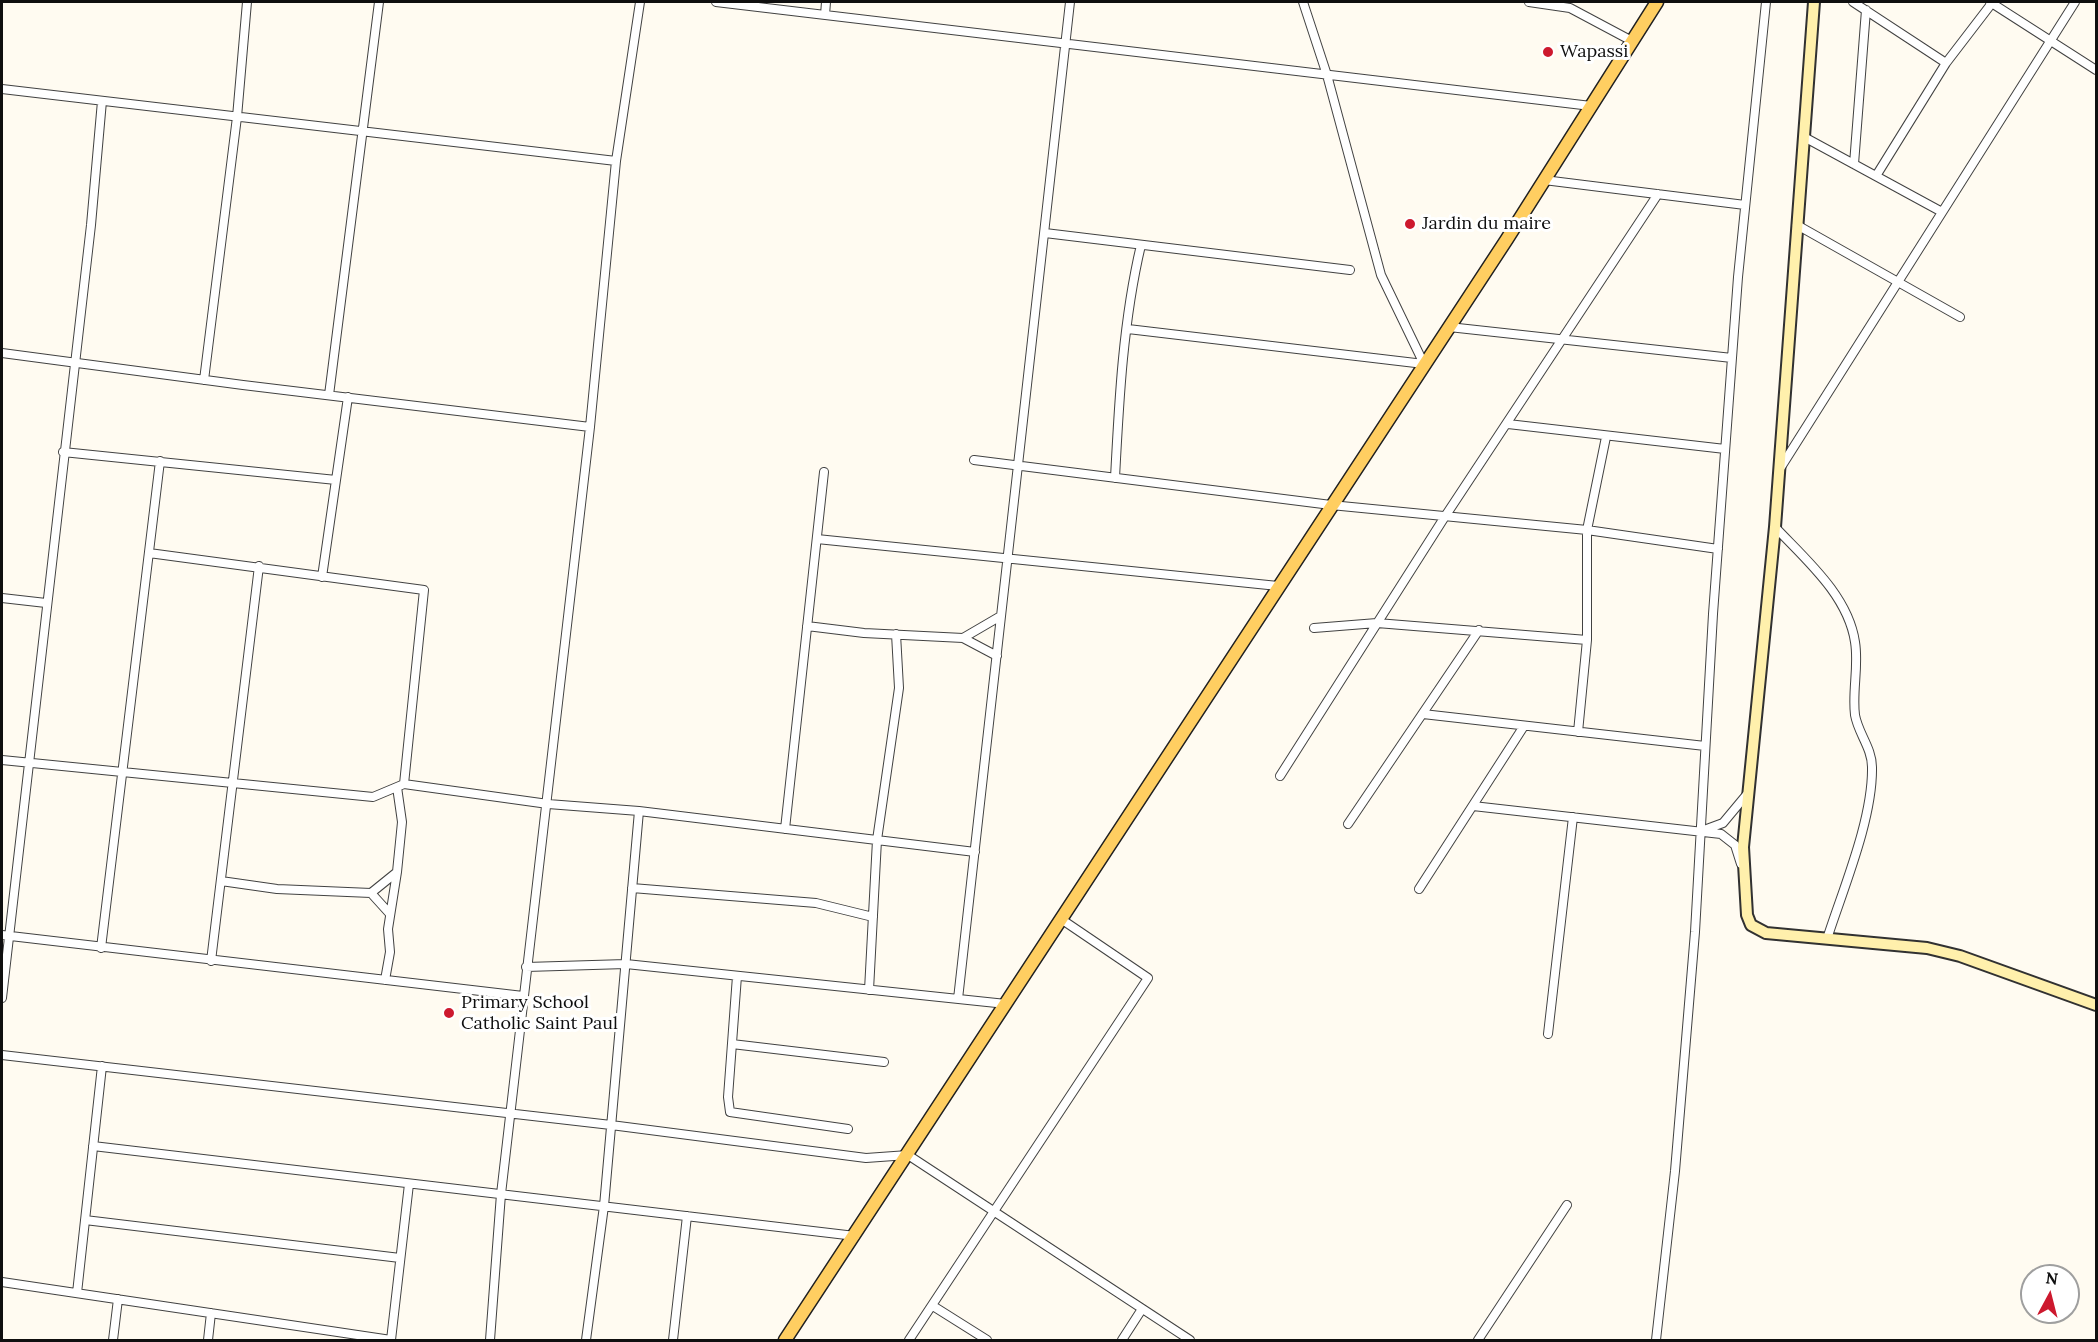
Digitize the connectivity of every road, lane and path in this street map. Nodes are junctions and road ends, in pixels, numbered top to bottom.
1 (247, 2) edge
2 (379, 2) edge
3 (640, 2) edge
4 (716, 2) edge
5 (826, 2) edge
6 (1070, 2) edge
7 (1303, 2) edge
8 (1529, 2) edge
9 (1657, 2) edge
10 (1766, 2) edge
11 (1814, 2) edge
12 (1853, 2) edge
13 (1991, 2) edge
14 (2075, 2) edge
15 (1866, 10) junction
16 (825, 15) junction
17 (2049, 40) junction
18 (1632, 41) junction
19 (1066, 43) junction
20 (1946, 63) junction
21 (2097, 70) edge
22 (1327, 75) junction
23 (2, 89) edge
24 (102, 101) junction
25 (1591, 106) junction
26 (237, 117) junction
27 (363, 132) junction
28 (1804, 137) junction
29 (616, 161) junction
30 (1854, 164) junction
31 (1876, 176) junction
32 (1544, 180) junction
33 (1658, 194) junction
34 (1745, 205) junction
35 (1942, 212) junction
36 (1797, 225) junction
37 (1045, 233) junction
38 (1141, 245) junction
39 (1350, 270) dead end
40 (1899, 281) junction
41 (1960, 317) dead end
42 (1449, 327) junction
43 (1128, 329) junction
44 (1564, 340) junction
45 (2, 353) edge
46 (1732, 358) junction
47 (74, 362) junction
48 (1424, 364) junction
49 (204, 380) junction
50 (329, 395) junction
51 (348, 397) junction
52 (1508, 424) junction
53 (590, 427) junction
54 (1606, 437) junction
55 (1725, 449) junction
56 (63, 452) junction
57 (974, 460) dead end
58 (160, 461) junction
59 (1018, 466) junction
60 (1779, 470) junction
61 (824, 472) dead end
62 (1115, 478) junction
63 (336, 480) junction
64 (1331, 505) junction
65 (1444, 518) junction
66 (1775, 527) junction
67 (1587, 530) junction
68 (817, 539) junction
69 (1718, 549) junction
70 (149, 553) junction
71 (1008, 559) junction
72 (259, 566) junction
73 (322, 577) junction
74 (1278, 586) junction
75 (2, 598) edge
76 (46, 603) junction
77 (999, 617) junction
78 (1377, 623) junction
79 (807, 626) junction
80 (1314, 628) dead end
81 (1479, 630) junction
82 (896, 634) junction
83 (963, 638) junction
84 (1587, 640) junction
85 (997, 656) junction
86 (1423, 714) junction
87 (1524, 726) junction
88 (1578, 732) junction
89 (1705, 746) junction
90 (2, 760) edge
91 (28, 763) junction
92 (125, 771) junction
93 (1280, 776) dead end
94 (232, 782) junction
95 (400, 786) junction
96 (1748, 793) junction
97 (548, 804) junction
98 (1473, 806) junction
99 (639, 811) junction
100 (1573, 817) junction
101 (1348, 824) dead end
102 (785, 829) junction
103 (1699, 831) junction
104 (877, 840) junction
105 (975, 852) junction
106 (1742, 869) junction
107 (398, 872) junction
108 (221, 881) junction
109 (632, 888) junction
110 (1419, 889) dead end
111 (371, 893) junction
112 (390, 914) junction
113 (873, 917) junction
114 (1061, 919) junction
115 (5, 935) edge
116 (1827, 939) junction
117 (101, 948) junction
118 (211, 961) junction
119 (626, 964) junction
120 (526, 967) junction
121 (737, 976) junction
122 (385, 980) junction
123 (869, 990) junction
124 (523, 996) junction
125 (2, 998) edge
126 (958, 999) junction
127 (1006, 1004) junction
128 (2096, 1005) edge
129 (1548, 1034) dead end
130 (732, 1044) junction
131 (2, 1055) edge
132 (884, 1062) dead end
133 (102, 1066) junction
134 (510, 1114) junction
135 (611, 1125) junction
136 (848, 1129) dead end
137 (93, 1146) junction
138 (908, 1155) junction
139 (409, 1184) junction
140 (501, 1194) junction
141 (1567, 1205) dead end
142 (604, 1206) junction
143 (995, 1212) junction
144 (687, 1216) junction
145 (85, 1220) junction
146 (855, 1236) junction
147 (400, 1258) junction
148 (2, 1282) edge
149 (77, 1293) junction
150 (118, 1299) junction
151 (933, 1306) junction
152 (1142, 1309) junction
153 (211, 1313) junction
154 (113, 1341) edge
155 (208, 1341) edge
156 (391, 1341) edge
157 (490, 1341) edge
158 (586, 1341) edge
159 (673, 1341) edge
160 (785, 1341) edge
161 (909, 1341) edge
162 (987, 1341) edge
163 (1122, 1341) edge
164 (1190, 1341) edge
165 (1478, 1341) edge
166 (1656, 1341) edge

1 - 26 street
2 - 27 street
3 - 29 street
4 - 16 street
5 - 16 street
6 - 19 street
7 - 22 street
8 - 18 street
9 - 18 main road
10 - 34 street
11 - 28 street
12 - 15 street
13 - 17 street
13 - 20 street
14 - 17 street
15 - 20 street
15 - 30 street
16 - 19 street
17 - 21 street
17 - 35 street
18 - 25 main road
19 - 22 street
19 - 37 street
20 - 31 street
22 - 25 street
22 - 48 street
23 - 24 street
24 - 26 street
24 - 47 street
25 - 32 main road
26 - 27 street
26 - 49 street
27 - 29 street
27 - 50 street
28 - 30 street
28 - 36 street
29 - 53 street
30 - 31 street
31 - 35 street
32 - 33 street
32 - 42 main road
33 - 34 street
33 - 44 street
34 - 46 street
35 - 40 street
36 - 40 street
36 - 60 street
37 - 38 street
37 - 59 street
38 - 39 street
38 - 43 street
40 - 41 street
40 - 60 street
42 - 44 street
42 - 48 main road
43 - 48 street
43 - 62 street
44 - 46 street
44 - 52 street
45 - 47 street
46 - 55 street
47 - 49 street
47 - 56 street
48 - 64 main road
49 - 50 street
50 - 51 street
51 - 53 street
51 - 63 street
52 - 54 street
52 - 65 street
53 - 97 street
54 - 55 street
54 - 67 street
55 - 69 street
56 - 58 street
56 - 76 street
57 - 59 street
58 - 63 street
58 - 70 street
59 - 62 street
59 - 71 street
60 - 66 street
61 - 68 street
62 - 64 street
63 - 73 street
64 - 65 street
64 - 74 main road
65 - 67 street
65 - 78 street
66 - 96 street
66 - 116 street
67 - 69 street
67 - 84 street
68 - 71 street
68 - 79 street
69 - 89 street
70 - 72 street
70 - 92 street
71 - 74 street
71 - 77 street
72 - 73 street
72 - 94 street
73 - 95 street
74 - 114 main road
75 - 76 street
76 - 91 street
77 - 83 street
77 - 85 street
78 - 80 street
78 - 81 street
78 - 93 street
79 - 82 street
79 - 102 street
81 - 84 street
81 - 86 street
82 - 83 street
82 - 104 street
83 - 85 street
84 - 88 street
85 - 105 street
86 - 87 street
86 - 101 street
87 - 88 street
87 - 98 street
88 - 89 street
89 - 103 street
90 - 91 street
91 - 92 street
91 - 115 street
92 - 94 street
92 - 117 street
94 - 95 street
94 - 108 street
95 - 97 street
95 - 107 street
96 - 103 street
96 - 106 street
97 - 99 street
97 - 120 street
98 - 100 street
98 - 110 street
99 - 102 street
99 - 109 street
100 - 103 street
100 - 129 street
102 - 104 street
103 - 106 street
103 - 166 street
104 - 105 street
104 - 113 street
105 - 126 street
106 - 116 street
107 - 111 street
107 - 112 street
108 - 111 street
108 - 118 street
109 - 113 street
109 - 119 street
111 - 112 street
112 - 122 street
113 - 123 street
114 - 127 main road
114 - 143 street
115 - 117 street
115 - 125 street
116 - 128 street
117 - 118 street
118 - 122 street
119 - 120 street
119 - 121 street
119 - 135 street
120 - 124 street
121 - 123 street
121 - 130 street
122 - 124 street
123 - 126 street
124 - 134 street
126 - 127 street
127 - 138 main road
130 - 132 street
130 - 136 street
131 - 133 street
133 - 134 street
133 - 137 street
134 - 135 street
134 - 140 street
135 - 138 street
135 - 142 street
137 - 139 street
137 - 145 street
138 - 143 street
138 - 146 main road
139 - 140 street
139 - 147 street
140 - 142 street
140 - 157 street
141 - 165 street
142 - 144 street
142 - 158 street
143 - 151 street
143 - 152 street
144 - 146 street
144 - 159 street
145 - 147 street
145 - 149 street
146 - 160 main road
147 - 156 street
148 - 149 street
149 - 150 street
150 - 153 street
150 - 154 street
151 - 161 street
151 - 162 street
152 - 163 street
152 - 164 street
153 - 155 street
153 - 156 street

